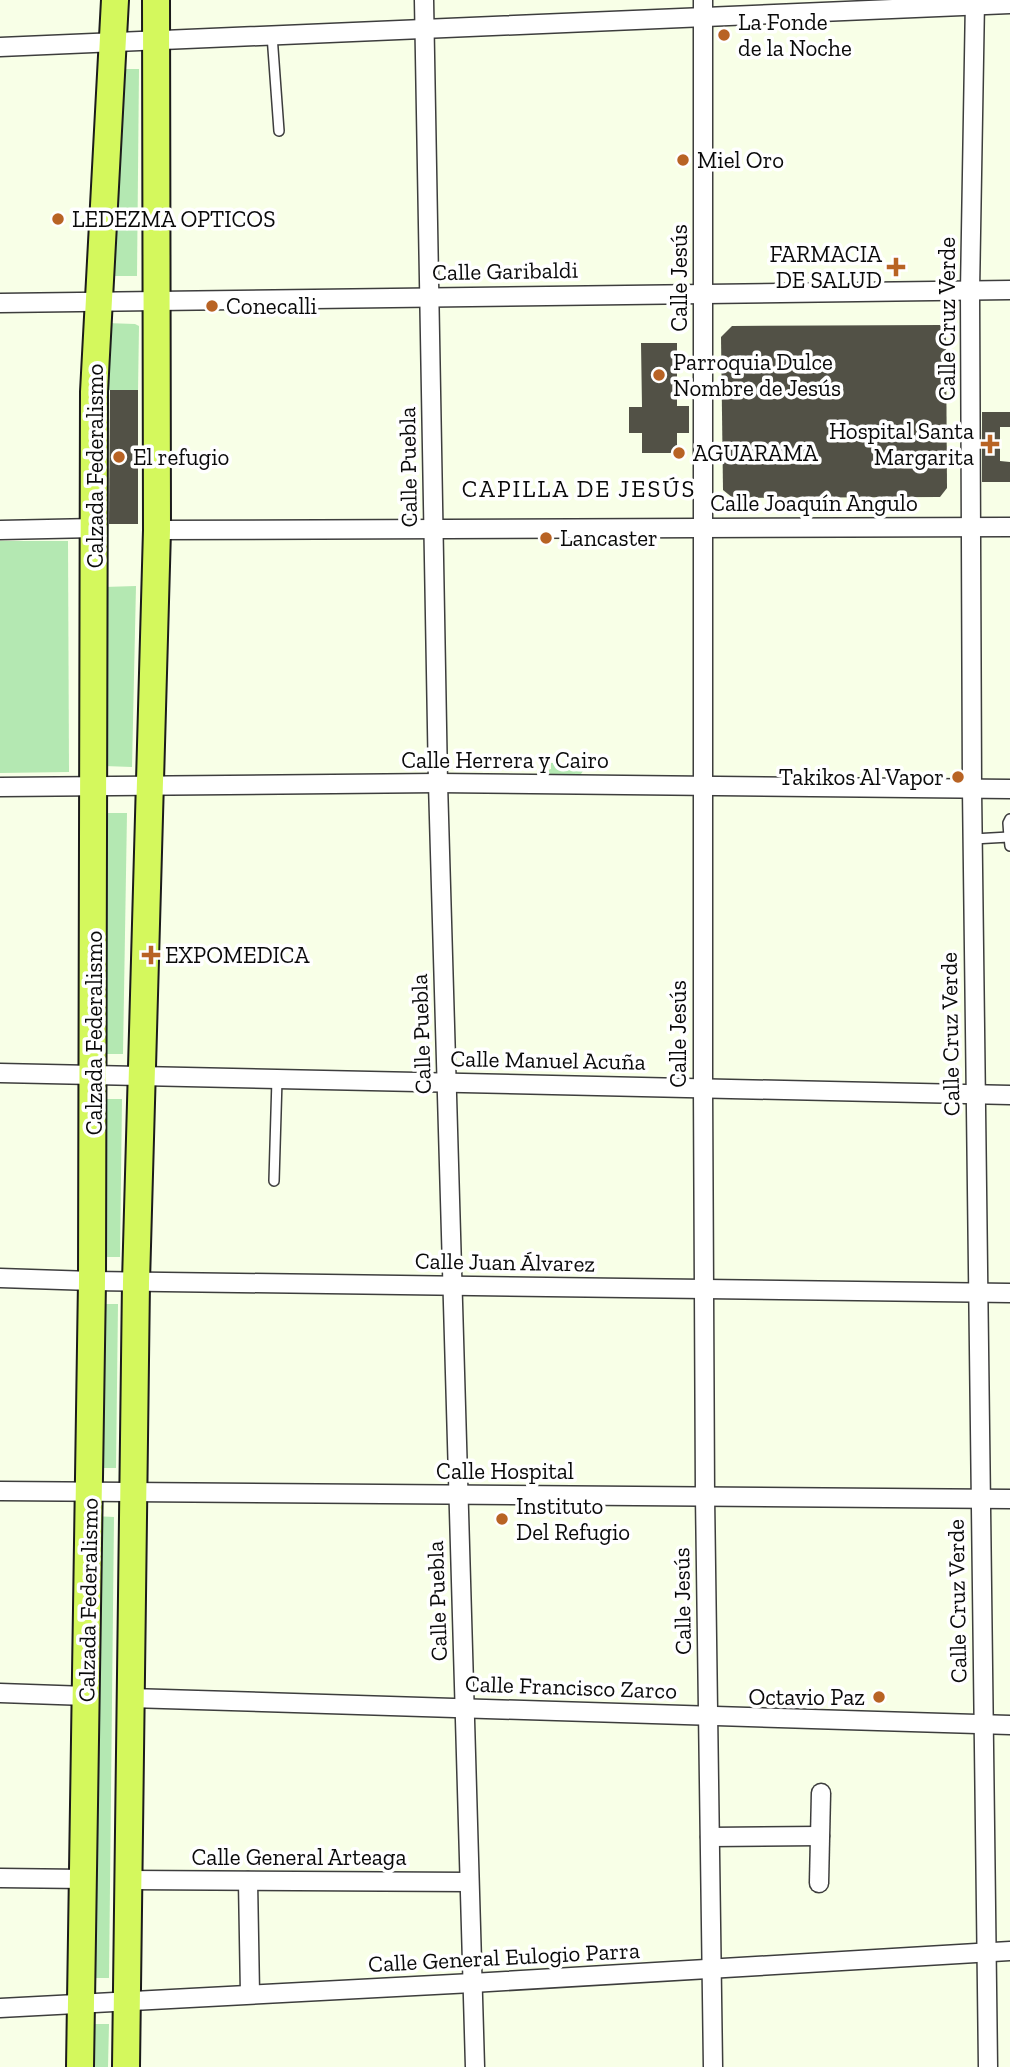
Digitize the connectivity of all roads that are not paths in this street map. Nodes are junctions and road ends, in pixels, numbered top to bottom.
1 (115, 0) edge
2 (156, 0) edge
3 (425, 0) edge
4 (975, 3) edge
5 (1010, 4) edge
6 (703, 9) edge
7 (425, 29) junction
8 (272, 36) junction
9 (114, 41) junction
10 (155, 41) junction
11 (0, 47) edge
12 (279, 131) dead end
13 (1010, 290) edge
14 (971, 291) junction
15 (703, 294) junction
16 (430, 297) junction
17 (156, 300) junction
18 (98, 301) junction
19 (0, 303) edge
20 (971, 527) junction
21 (1010, 527) edge
22 (95, 528) junction
23 (702, 528) junction
24 (433, 529) junction
25 (0, 530) edge
26 (157, 530) junction
27 (438, 783) junction
28 (95, 785) junction
29 (151, 786) junction
30 (702, 786) junction
31 (0, 787) edge
32 (972, 789) junction
33 (1010, 789) edge
34 (1010, 819) edge
35 (973, 839) junction
36 (1009, 841) edge
37 (0, 1073) edge
38 (93, 1074) junction
39 (144, 1076) junction
40 (277, 1079) junction
41 (447, 1083) junction
42 (703, 1088) junction
43 (975, 1095) junction
44 (1010, 1095) edge
45 (274, 1181) dead end
46 (0, 1278) edge
47 (92, 1281) junction
48 (136, 1282) junction
49 (453, 1286) junction
50 (705, 1289) junction
51 (977, 1292) junction
52 (1010, 1293) edge
53 (0, 1491) edge
54 (90, 1492) junction
55 (132, 1492) junction
56 (458, 1495) junction
57 (705, 1496) junction
58 (980, 1499) junction
59 (1010, 1499) edge
60 (0, 1693) edge
61 (87, 1696) junction
62 (130, 1698) junction
63 (464, 1709) junction
64 (708, 1716) junction
65 (984, 1724) junction
66 (1010, 1725) edge
67 (821, 1793) dead end
68 (820, 1836) junction
69 (710, 1837) junction
70 (0, 1878) edge
71 (85, 1878) junction
72 (129, 1880) junction
73 (248, 1881) junction
74 (469, 1882) junction
75 (819, 1883) dead end
76 (1010, 1951) edge
77 (985, 1953) junction
78 (712, 1970) junction
79 (472, 1983) junction
80 (250, 1994) junction
81 (127, 2001) junction
82 (80, 2003) junction
83 (0, 2008) edge
84 (80, 2067) edge
85 (127, 2067) edge
86 (475, 2067) edge
87 (713, 2067) edge
88 (988, 2067) edge

1 - 9 main road, Calzada Federalismo
2 - 10 main road, Calzada Federalismo
3 - 7 street, Calle Puebla
4 - 5 street
4 - 6 street
4 - 14 street, Calle Cruz Verde
6 - 7 street
6 - 15 street, Calle Jesús
7 - 8 street
7 - 16 street, Calle Puebla
8 - 10 street
8 - 12 lane
9 - 10 street
9 - 11 street
9 - 18 main road, Calzada Federalismo
10 - 17 main road, Calzada Federalismo
13 - 14 street, Calle Garibaldi
14 - 15 street, Calle Garibaldi
14 - 20 street, Calle Cruz Verde
15 - 16 street, Calle Garibaldi
15 - 23 street, Calle Jesús
16 - 17 street, Calle Garibaldi
16 - 24 street, Calle Puebla
17 - 18 street, Calle Garibaldi
17 - 26 main road, Calzada Federalismo
18 - 19 street, Calle Garibaldi
18 - 22 main road, Calzada Federalismo
20 - 21 street, Calle Joaquín Angulo
20 - 23 street, Calle Joaquín Angulo
20 - 32 street, Calle Cruz Verde
22 - 25 street
22 - 28 main road, Calzada Federalismo
23 - 24 street, Calle Joaquín Angulo
23 - 30 street, Calle Jesús
24 - 26 street, Calle Joaquín Angulo
24 - 27 street, Calle Puebla
26 - 29 main road, Calzada Federalismo
27 - 29 street, Calle Herrera y Cairo
27 - 30 street, Calle Herrera y Cairo
27 - 41 street, Calle Puebla
28 - 29 street, Calle Herrera y Cairo
28 - 31 street, Calle Herrera y Cairo
28 - 38 main road, Calzada Federalismo
29 - 39 main road, Calzada Federalismo
30 - 32 street, Calle Herrera y Cairo
30 - 42 street, Calle Jesús
32 - 33 street, Calle Herrera y Cairo
32 - 35 street, Calle Cruz Verde
34 - 36 lane
35 - 36 lane
35 - 43 street, Calle Cruz Verde
37 - 38 street, Calle Manuel Acuña
38 - 39 street, Calle Manuel Acuña
38 - 47 main road, Calzada Federalismo
39 - 40 street, Calle Manuel Acuña
39 - 48 main road, Calzada Federalismo
40 - 41 street, Calle Manuel Acuña
40 - 45 lane
41 - 42 street, Calle Manuel Acuña
41 - 49 street, Calle Puebla
42 - 43 street, Calle Manuel Acuña
42 - 50 street, Calle Jesús
43 - 44 street, Calle Manuel Acuña
43 - 51 street, Calle Cruz Verde
46 - 47 street, Calle Juan Álvarez
47 - 48 street, Calle Juan Álvarez
47 - 54 main road, Calzada Federalismo
48 - 49 street, Calle Juan Álvarez
48 - 55 main road, Calzada Federalismo
49 - 50 street, Calle Juan Álvarez
49 - 56 street, Calle Puebla
50 - 51 street, Calle Juan Álvarez
50 - 57 street, Calle Jesús
51 - 52 street, Calle Juan Álvarez
51 - 58 street, Calle Cruz Verde
53 - 54 street, Calle Hospital
54 - 55 street, Calle Hospital
54 - 61 main road, Calzada Federalismo
55 - 56 street, Calle Hospital
55 - 62 main road, Calzada Federalismo
56 - 57 street, Calle Hospital
56 - 63 street, Calle Puebla
57 - 58 street, Calle Hospital
57 - 64 street, Calle Jesús
58 - 59 street, Calle Hospital
58 - 65 street, Calle Cruz Verde
60 - 61 street
61 - 71 main road, Calzada Federalismo
62 - 63 street, Calle Francisco Zarco
62 - 72 main road, Calzada Federalismo
63 - 64 street, Calle Francisco Zarco
63 - 74 street, Calle Puebla
64 - 65 street, Calle Francisco Zarco
64 - 69 street, Calle Jesús
65 - 66 street, Calle Francisco Zarco
65 - 77 street, Calle Cruz Verde
67 - 68 street
68 - 69 street
68 - 75 street
69 - 78 street, Calle Jesús
70 - 71 street
71 - 82 main road, Calzada Federalismo
72 - 73 street, Calle General Arteaga
72 - 81 main road, Calzada Federalismo
73 - 74 street, Calle General Arteaga
73 - 80 street
74 - 79 street, Calle Puebla
76 - 77 street, Calle General Eulogio Parra
77 - 78 street, Calle General Eulogio Parra
77 - 88 street, Calle Cruz Verde
78 - 79 street, Calle General Eulogio Parra
78 - 87 street, Calle Jesús
79 - 80 street, Calle General Eulogio Parra
79 - 86 street, Calle Puebla
80 - 81 street, Calle General Eulogio Parra
81 - 82 street, Calle General Eulogio Parra
81 - 85 main road, Calzada Federalismo
82 - 83 street, Calle General Eulogio Parra
82 - 84 main road, Calzada Federalismo

